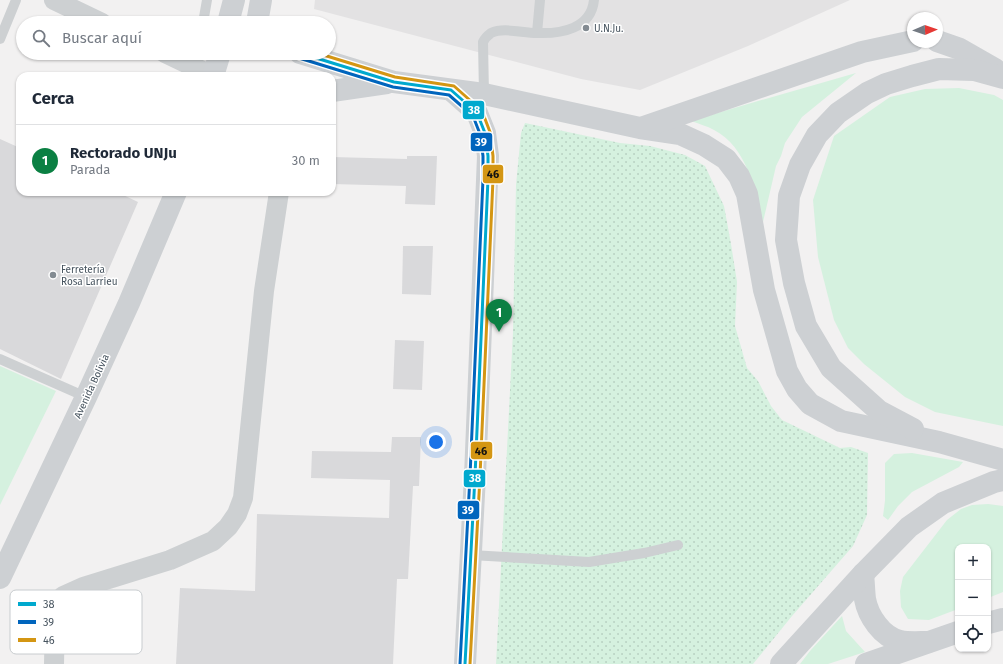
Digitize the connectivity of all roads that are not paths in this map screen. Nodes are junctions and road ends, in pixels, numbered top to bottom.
1 (16, 0) edge
2 (54, 0) edge
3 (207, 0) edge
4 (234, 0) edge
5 (261, 0) edge
6 (540, 0) edge
7 (594, 0) edge
8 (87, 16) edge
9 (204, 16) edge
10 (230, 16) edge
11 (258, 16) edge
12 (537, 33) junction
13 (0, 39) edge
14 (907, 42) edge
15 (943, 43) edge
16 (180, 60) edge
17 (210, 60) edge
18 (218, 60) edge
19 (323, 60) edge
20 (205, 72) edge
21 (212, 72) edge
22 (214, 72) edge
23 (1003, 73) edge
24 (1003, 78) edge
25 (394, 82) junction
26 (336, 90) edge
27 (451, 90) junction
28 (484, 94) junction
29 (640, 128) junction
30 (174, 196) edge
31 (278, 196) edge
32 (0, 359) edge
33 (86, 397) junction
34 (939, 442) junction
35 (1003, 460) edge
36 (1003, 480) edge
37 (678, 545) dead end
38 (471, 555) junction
39 (863, 574) junction
40 (0, 578) edge
41 (76, 590) edge
42 (1003, 619) edge
43 (991, 622) edge
44 (955, 633) edge
45 (928, 642) junction
46 (54, 654) edge
47 (54, 664) edge
48 (465, 664) edge
49 (781, 664) edge
50 (866, 664) edge

1 - 13 lane
2 - 8 street
3 - 9 lane
4 - 10 main road
5 - 11 main road
6 - 12 lane
7 - 12 lane
12 - 28 lane
14 - 29 main road
15 - 23 main road
16 - 20 street
17 - 21 lane
18 - 22 main road
19 - 25 main road
24 - 34 main road
25 - 26 main road
25 - 27 main road
27 - 28 main road
27 - 38 main road
28 - 29 main road
29 - 34 main road
30 - 33 main road, Avenida Bolivia
31 - 41 street
32 - 33 lane
33 - 40 main road, Avenida Bolivia
34 - 35 main road
36 - 39 main road
37 - 38 lane
38 - 48 main road
39 - 45 main road
39 - 49 main road
42 - 43 main road
44 - 45 main road
45 - 50 main road
46 - 47 street

